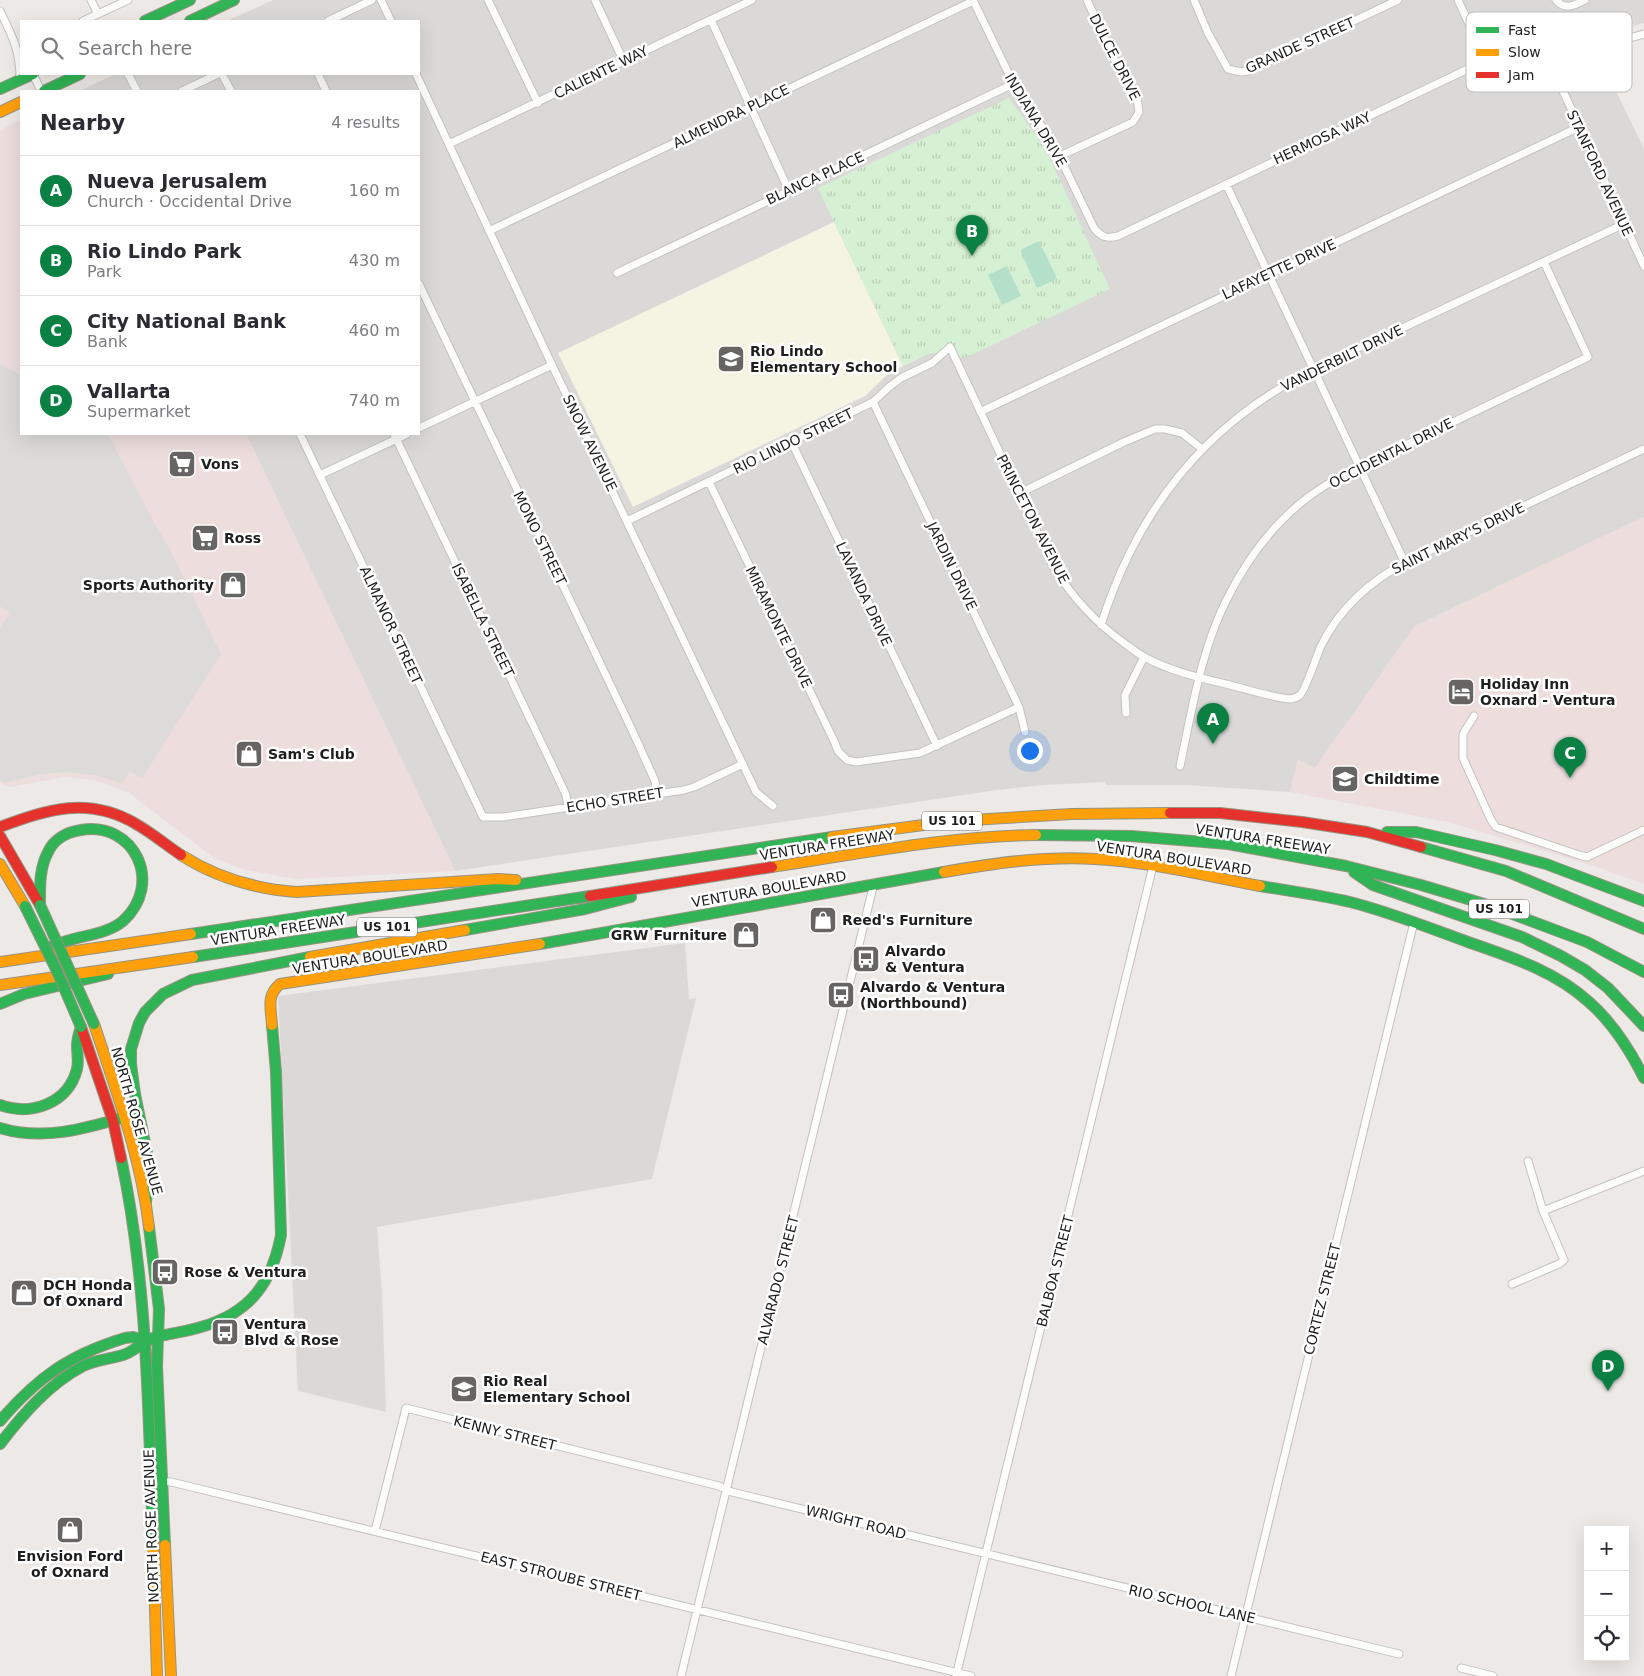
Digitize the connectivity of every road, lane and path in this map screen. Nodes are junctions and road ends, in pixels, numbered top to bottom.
1 (91, 0) edge
2 (128, 0) edge
3 (190, 0) edge
4 (234, 0) edge
5 (372, 0) edge
6 (381, 0) edge
7 (488, 0) edge
8 (595, 0) edge
9 (752, 0) edge
10 (1087, 0) edge
11 (1194, 0) edge
12 (1398, 0) edge
13 (1458, 0) edge
14 (1585, 0) edge
15 (973, 1) edge
16 (1559, 2) edge
17 (0, 11) edge
18 (98, 14) junction
19 (1466, 17) edge
20 (85, 20) edge
21 (147, 20) edge
22 (192, 20) edge
23 (330, 20) edge
24 (391, 20) edge
25 (710, 20) junction
26 (19, 49) edge
27 (624, 62) junction
28 (1466, 70) edge
29 (31, 75) edge
30 (34, 75) edge
31 (78, 75) edge
32 (129, 75) edge
33 (216, 75) edge
34 (223, 75) edge
35 (318, 75) edge
36 (416, 75) edge
37 (20, 80) junction
38 (1013, 84) junction
39 (0, 89) edge
40 (41, 90) edge
41 (44, 90) edge
42 (136, 90) edge
43 (184, 90) edge
44 (230, 90) edge
45 (326, 90) edge
46 (1562, 92) edge
47 (20, 102) edge
48 (538, 103) junction
49 (750, 106) junction
50 (0, 112) edge
51 (1579, 127) junction
52 (449, 144) junction
53 (1060, 156) junction
54 (1226, 184) junction
55 (789, 191) junction
56 (1624, 224) junction
57 (489, 231) junction
58 (1104, 237) joint
59 (1544, 262) junction
60 (1644, 266) edge
61 (617, 273) dead end
62 (1268, 274) junction
63 (420, 286) edge
64 (950, 347) joint
65 (552, 365) junction
66 (1313, 370) junction
67 (475, 402) junction
68 (873, 402) junction
69 (980, 412) junction
70 (420, 428) edge
71 (300, 435) edge
72 (395, 436) edge
73 (792, 443) junction
74 (1202, 449) junction
75 (1644, 449) edge
76 (1359, 467) junction
77 (320, 475) junction
78 (709, 482) junction
79 (1018, 494) junction
80 (627, 521) junction
81 (1405, 563) junction
82 (1100, 625) junction
83 (1144, 657) junction
84 (1200, 677) junction
85 (1298, 697) joint
86 (1019, 706) junction
87 (1126, 713) dead end
88 (1474, 716) dead end
89 (1025, 732) dead end
90 (937, 746) junction
91 (743, 764) junction
92 (1180, 766) dead end
93 (657, 793) junction
94 (773, 806) dead end
95 (568, 807) junction
96 (483, 817) joint
97 (0, 827) edge
98 (1644, 830) edge
99 (1367, 832) junction
100 (0, 836) edge
101 (0, 864) edge
102 (1153, 866) junction
103 (1346, 866) junction
104 (690, 881) junction
105 (540, 882) junction
106 (874, 884) junction
107 (1644, 901) edge
108 (40, 905) junction
109 (1414, 922) junction
110 (1644, 929) edge
111 (15, 960) junction
112 (0, 962) edge
113 (133, 965) junction
114 (1644, 972) edge
115 (0, 985) edge
116 (0, 1004) edge
117 (1644, 1026) edge
118 (81, 1027) junction
119 (1644, 1078) edge
120 (0, 1105) edge
121 (125, 1117) junction
122 (113, 1121) junction
123 (0, 1128) edge
124 (1528, 1161) dead end
125 (1644, 1171) edge
126 (146, 1202) junction
127 (1543, 1212) junction
128 (1512, 1284) dead end
129 (158, 1338) junction
130 (146, 1342) junction
131 (2, 1415) edge
132 (17, 1422) junction
133 (4, 1431) edge
134 (0, 1444) edge
135 (150, 1481) junction
136 (163, 1482) junction
137 (727, 1489) junction
138 (374, 1531) junction
139 (986, 1554) junction
140 (697, 1610) junction
141 (1246, 1617) junction
142 (1399, 1654) dead end
143 (1461, 1668) dead end
144 (956, 1674) edge
145 (157, 1676) edge
146 (170, 1676) edge
147 (681, 1676) edge
148 (970, 1676) edge
149 (1231, 1676) edge
150 (1493, 1676) edge

1 - 18 street
2 - 18 street
3 - 21 main road
4 - 22 main road
5 - 23 street
6 - 24 street
7 - 48 street
8 - 27 street
9 - 25 street, CALIENTE WAY
10 - 53 street, DULCE DRIVE
11 - 12 street, GRANDE STREET
13 - 19 street, HERMOSA WAY
14 - 16 street
15 - 38 street, INDIANA DRIVE
15 - 49 street, ALMENDRA PLACE
17 - 26 street
18 - 20 street
25 - 27 street, CALIENTE WAY
25 - 49 street
26 - 37 street
27 - 48 street, CALIENTE WAY
28 - 54 street, HERMOSA WAY
29 - 37 main road
30 - 40 street
31 - 41 main road
32 - 42 street
33 - 43 street
34 - 44 street
35 - 45 street
36 - 52 street, SNOW AVENUE
37 - 39 main road
38 - 53 street, INDIANA DRIVE
38 - 55 street, BLANCA PLACE
46 - 51 street, STANFORD AVENUE
47 - 50 main road
48 - 52 street, CALIENTE WAY
49 - 55 street
49 - 57 street, ALMENDRA PLACE
51 - 56 street, STANFORD AVENUE
51 - 62 street, LAFAYETTE DRIVE
52 - 57 street, SNOW AVENUE
53 - 58 street, INDIANA DRIVE
54 - 58 street, HERMOSA WAY
54 - 62 street
55 - 61 street, BLANCA PLACE
56 - 59 street, VANDERBILT DRIVE
56 - 60 street, STANFORD AVENUE
57 - 65 street, SNOW AVENUE
59 - 66 street, VANDERBILT DRIVE
59 - 76 street, OCCIDENTAL DRIVE
62 - 66 street
62 - 69 street, LAFAYETTE DRIVE
63 - 67 street, MONO STREET
64 - 68 street, RIO LINDO STREET
64 - 69 street, PRINCETON AVENUE
65 - 67 street
65 - 80 street, SNOW AVENUE
66 - 74 street, VANDERBILT DRIVE
66 - 76 street
67 - 70 street
67 - 93 street, MONO STREET
68 - 73 street, RIO LINDO STREET
68 - 86 street, JARDIN DRIVE
69 - 79 street, PRINCETON AVENUE
71 - 77 street, ALMANOR STREET
72 - 77 street
72 - 95 street, ISABELLA STREET
73 - 78 street, RIO LINDO STREET
73 - 90 street, LAVANDA DRIVE
74 - 79 street
74 - 82 street, VANDERBILT DRIVE
75 - 81 street, SAINT MARY'S DRIVE
76 - 81 street
76 - 84 street, OCCIDENTAL DRIVE
77 - 96 street, ALMANOR STREET
78 - 80 street, RIO LINDO STREET
78 - 90 street, MIRAMONTE DRIVE
79 - 82 street, PRINCETON AVENUE
80 - 91 street, SNOW AVENUE
81 - 85 street, SAINT MARY'S DRIVE
82 - 83 street, PRINCETON AVENUE
83 - 84 street, PRINCETON AVENUE
83 - 87 street
84 - 85 street, PRINCETON AVENUE
84 - 92 street, OCCIDENTAL DRIVE
86 - 89 street, JARDIN DRIVE
86 - 90 street
88 - 98 street
91 - 93 street, ECHO STREET
91 - 94 street, SNOW AVENUE
93 - 95 street, ECHO STREET
95 - 96 street, ECHO STREET
97 - 105 main road
99 - 105 main road, VENTURA FREEWAY / US 101
99 - 107 main road
99 - 110 main road, VENTURA FREEWAY / US 101
100 - 108 main road, NORTH ROSE AVENUE
101 - 118 main road, NORTH ROSE AVENUE, bridge
102 - 106 main road, VENTURA BOULEVARD
102 - 109 main road, VENTURA BOULEVARD
102 - 139 street, BALBOA STREET
103 - 104 main road, VENTURA FREEWAY / US 101
103 - 114 main road, VENTURA FREEWAY / US 101
103 - 117 main road
104 - 113 main road, VENTURA FREEWAY / US 101
104 - 126 main road
105 - 111 main road, VENTURA FREEWAY / US 101
106 - 129 main road, VENTURA BOULEVARD
106 - 137 street, ALVARADO STREET
108 - 111 main road
108 - 121 main road, NORTH ROSE AVENUE, bridge
109 - 119 main road, VENTURA BOULEVARD
109 - 141 street, CORTEZ STREET
111 - 112 main road, VENTURA FREEWAY / US 101
113 - 115 main road, VENTURA FREEWAY / US 101
113 - 116 main road
118 - 120 main road
118 - 122 main road, NORTH ROSE AVENUE
121 - 122 main road
121 - 126 main road, NORTH ROSE AVENUE
122 - 123 main road
122 - 130 main road, NORTH ROSE AVENUE
124 - 127 street
125 - 127 street
126 - 129 main road, NORTH ROSE AVENUE
127 - 128 street
129 - 130 main road, VENTURA BOULEVARD
129 - 136 main road, NORTH ROSE AVENUE
130 - 131 main road
130 - 132 main road
130 - 135 main road, NORTH ROSE AVENUE
131 - 132 main road
132 - 133 main road
133 - 134 main road
135 - 136 street, EAST STROUBE STREET
135 - 145 main road, NORTH ROSE AVENUE
136 - 138 street, EAST STROUBE STREET
136 - 146 main road, NORTH ROSE AVENUE
137 - 138 street, KENNY STREET
137 - 139 street, WRIGHT ROAD
137 - 140 street, ALVARADO STREET
138 - 140 street, EAST STROUBE STREET
139 - 141 street, RIO SCHOOL LANE
139 - 144 street, BALBOA STREET
140 - 144 street, EAST STROUBE STREET
140 - 147 street, ALVARADO STREET
141 - 142 street, RIO SCHOOL LANE
141 - 149 street, CORTEZ STREET
143 - 150 street
144 - 148 street, EAST STROUBE STREET

